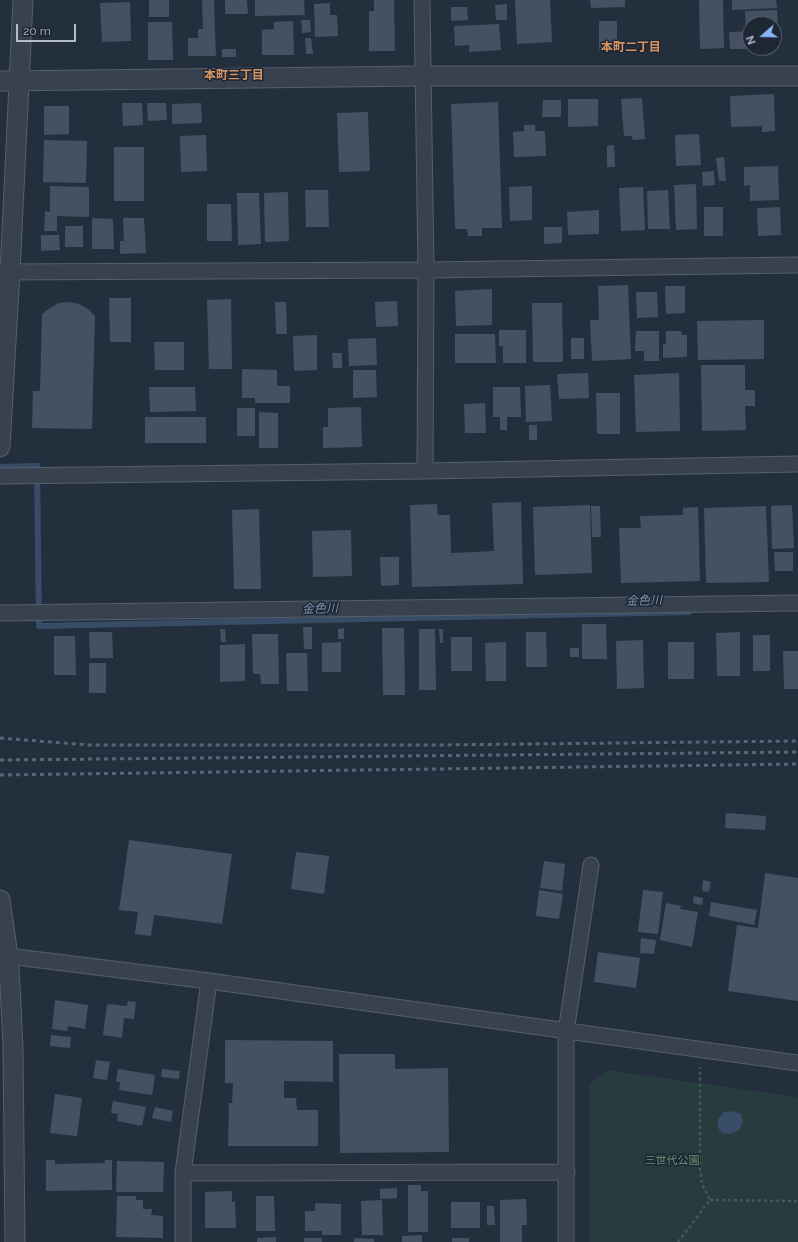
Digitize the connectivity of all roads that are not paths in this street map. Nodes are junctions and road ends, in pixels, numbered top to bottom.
1 (23, 0) edge
2 (422, 0) edge
3 (422, 76) junction
4 (798, 76) edge
5 (0, 81) edge
6 (19, 81) junction
7 (798, 265) edge
8 (426, 270) junction
9 (5, 272) edge
10 (0, 447) edge
11 (798, 464) edge
12 (425, 471) junction
13 (0, 476) edge
14 (798, 603) edge
15 (0, 613) edge
16 (591, 865) dead end
17 (0, 900) edge
18 (8, 956) junction
19 (209, 981) junction
20 (566, 1032) junction
21 (6, 1047) edge
22 (798, 1063) edge
23 (567, 1172) junction
24 (184, 1173) junction
25 (15, 1242) edge
26 (183, 1242) edge
27 (566, 1242) edge

1 - 6 street
2 - 3 street
3 - 4 street
3 - 6 street
3 - 8 street
5 - 6 street
6 - 9 street
7 - 8 street
8 - 9 street
8 - 12 street
9 - 10 street
11 - 12 street
12 - 13 street
14 - 15 street
16 - 20 street
17 - 18 street
18 - 19 street
18 - 21 street
19 - 20 street
19 - 24 street
20 - 22 street
20 - 23 street
21 - 25 street
23 - 24 street
23 - 27 street
24 - 26 street

